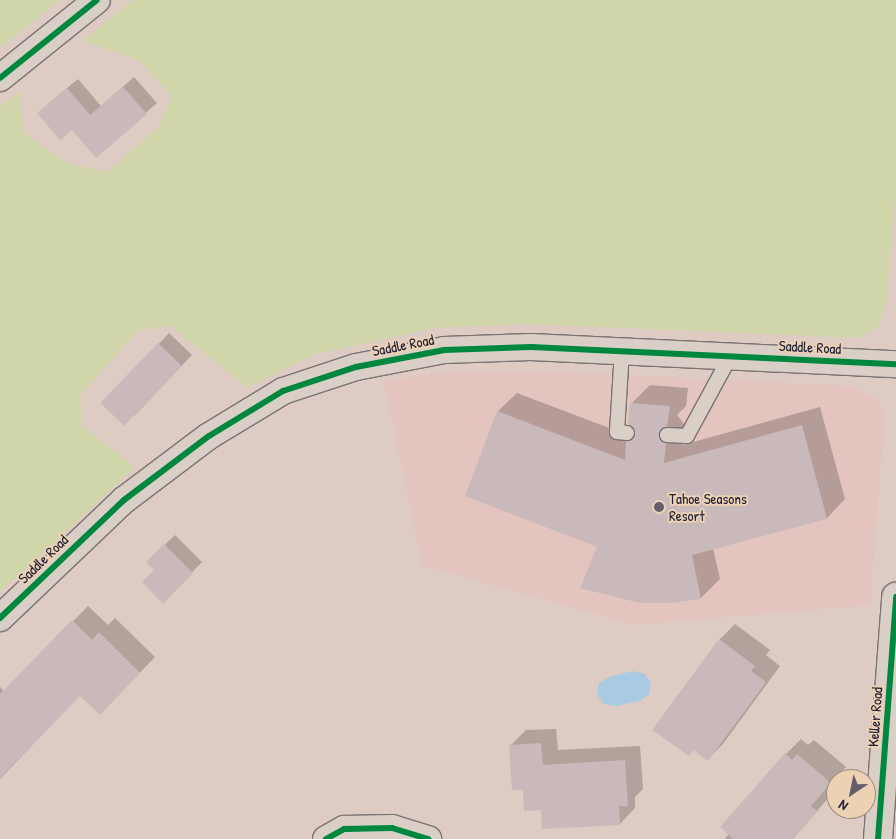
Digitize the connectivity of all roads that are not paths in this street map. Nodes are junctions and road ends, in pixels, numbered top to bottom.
1 (97, 0) edge
2 (0, 78) edge
3 (622, 350) junction
4 (731, 356) junction
5 (896, 364) edge
6 (627, 434) dead end
7 (666, 435) dead end
8 (896, 597) edge
9 (0, 618) edge
10 (326, 839) edge
11 (428, 839) edge
12 (878, 839) edge

1 - 2 street
3 - 4 street, Saddle Road
3 - 6 lane
3 - 9 street, Saddle Road
4 - 5 street, Saddle Road
4 - 7 lane
8 - 12 street, Keller Road
10 - 11 street

